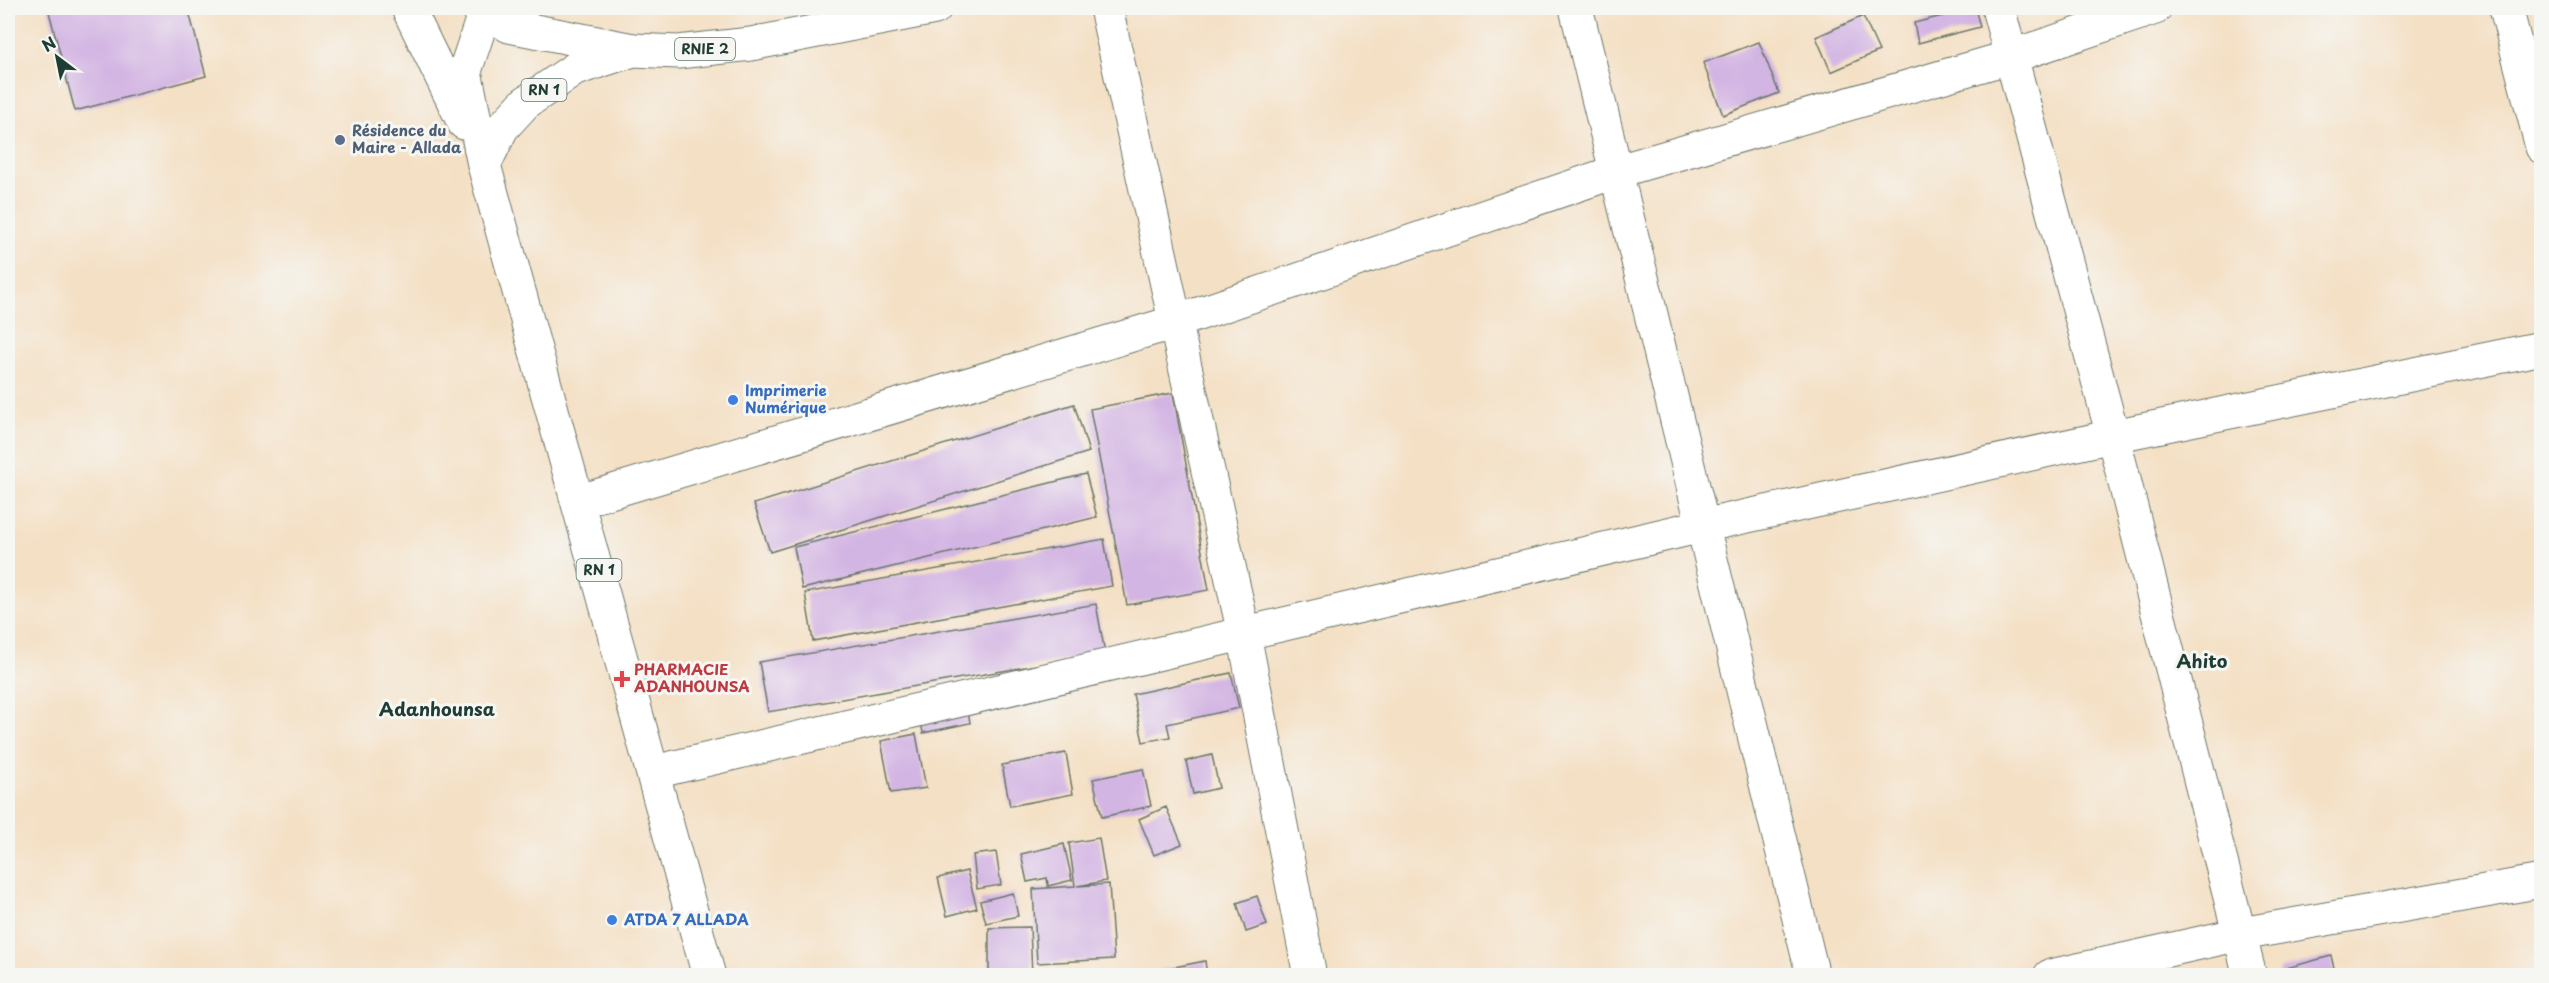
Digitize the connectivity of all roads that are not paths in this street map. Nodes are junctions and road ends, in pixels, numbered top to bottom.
1 (408, 8) edge
2 (483, 8) edge
3 (935, 8) edge
4 (1106, 8) edge
5 (1576, 8) edge
6 (1998, 8) edge
7 (2155, 8) edge
8 (2506, 8) edge
9 (633, 50) junction
10 (2010, 57) junction
11 (2541, 147) edge
12 (484, 165) junction
13 (1615, 172) junction
14 (1175, 322) junction
15 (2541, 348) edge
16 (2113, 436) junction
17 (580, 501) junction
18 (1702, 526) junction
19 (1244, 634) junction
20 (654, 772) junction
21 (2541, 881) edge
22 (2241, 934) junction
23 (709, 975) edge
24 (1310, 975) edge
25 (1813, 975) edge
26 (2050, 975) edge
27 (2250, 975) edge

1 - 12 main road, RN 1
2 - 9 main road, RNIE 2 / RNIE 2
2 - 12 main road, RN 1
3 - 9 main road, RNIE 2 / RNIE 2
4 - 14 main road
5 - 13 main road
6 - 10 main road
7 - 10 main road
8 - 11 main road
9 - 12 main road, RN 1
10 - 13 main road
10 - 16 main road
12 - 17 main road, RN 1
13 - 14 main road
13 - 18 main road
14 - 17 main road
14 - 19 main road
15 - 16 main road
16 - 18 main road
16 - 22 main road
17 - 20 main road, RN 1
18 - 19 main road
18 - 25 main road
19 - 20 main road
19 - 24 main road
20 - 23 main road, RN 1
21 - 22 main road
22 - 26 main road
22 - 27 main road

